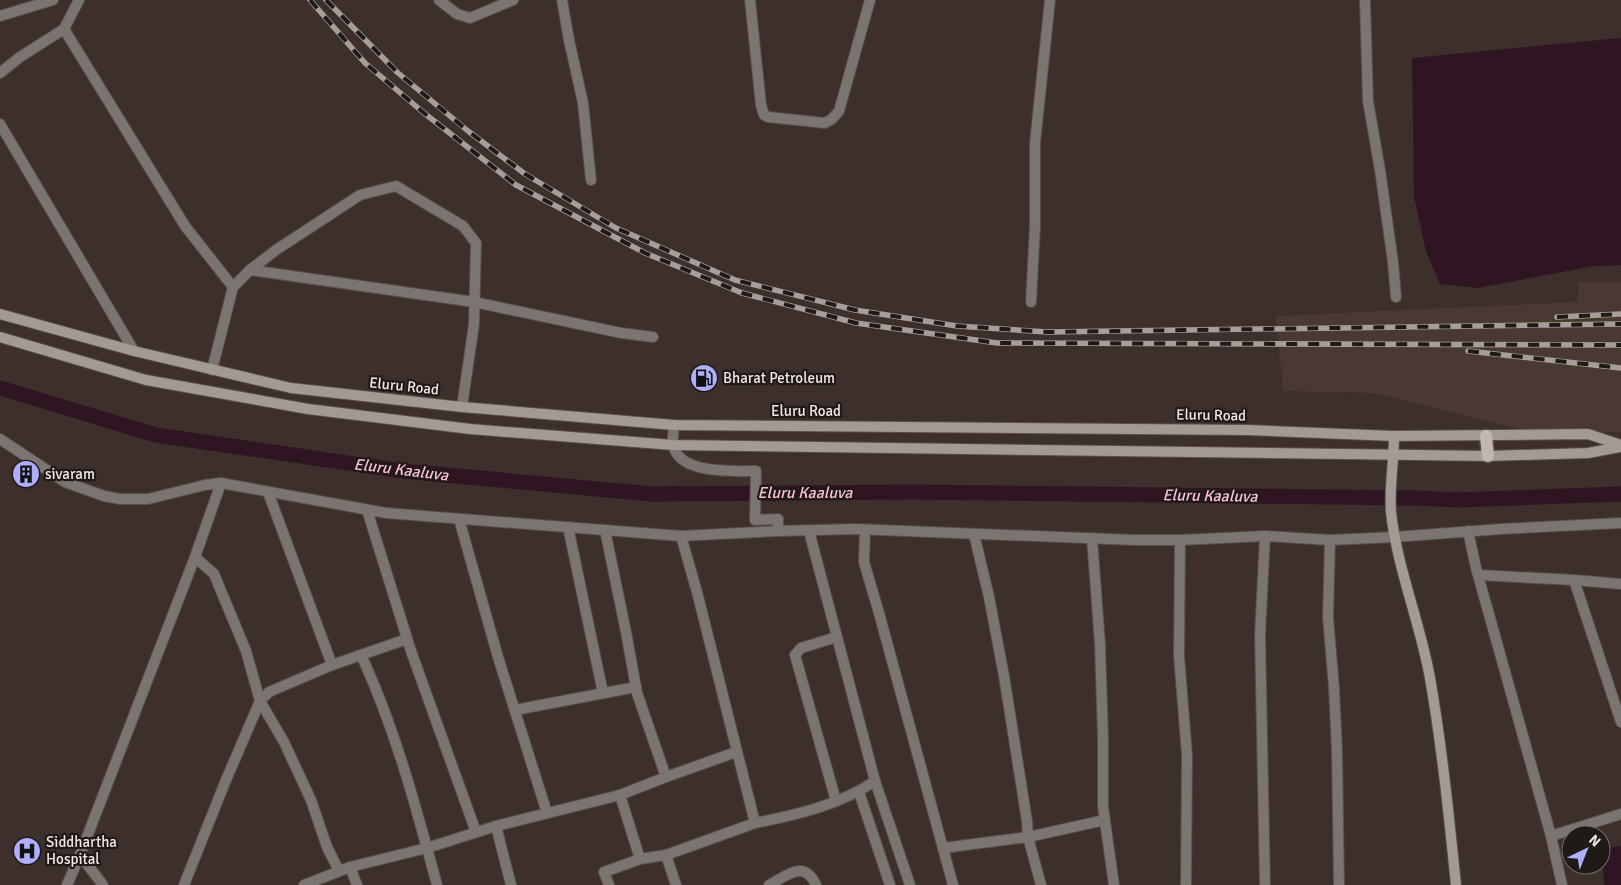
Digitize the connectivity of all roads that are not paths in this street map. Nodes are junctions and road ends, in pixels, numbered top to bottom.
1 (53, 0) edge
2 (79, 0) edge
3 (439, 0) edge
4 (513, 0) edge
5 (562, 0) edge
6 (750, 0) edge
7 (870, 0) edge
8 (1050, 0) edge
9 (1365, 0) edge
10 (0, 16) edge
11 (64, 29) junction
12 (0, 73) edge
13 (0, 124) edge
14 (591, 180) dead end
15 (250, 270) junction
16 (233, 287) junction
17 (1396, 297) dead end
18 (474, 302) junction
19 (1031, 302) dead end
20 (0, 314) edge
21 (0, 337) edge
22 (653, 337) dead end
23 (134, 351) junction
24 (212, 370) junction
25 (462, 407) junction
26 (674, 425) junction
27 (1394, 436) junction
28 (1486, 436) junction
29 (0, 439) edge
30 (673, 445) junction
31 (1621, 446) edge
32 (1394, 456) junction
33 (1488, 456) junction
34 (221, 483) junction
35 (268, 492) junction
36 (367, 510) junction
37 (459, 519) junction
38 (1621, 523) edge
39 (568, 528) junction
40 (605, 530) junction
41 (778, 530) junction
42 (860, 530) junction
43 (809, 531) junction
44 (1468, 531) junction
45 (974, 534) junction
46 (681, 536) junction
47 (1265, 536) junction
48 (1395, 537) junction
49 (1092, 538) junction
50 (1180, 540) junction
51 (1330, 540) junction
52 (195, 557) junction
53 (1478, 572) junction
54 (1574, 580) junction
55 (1621, 584) edge
56 (837, 637) junction
57 (407, 639) junction
58 (361, 655) junction
59 (332, 665) junction
60 (636, 687) junction
61 (603, 693) junction
62 (260, 700) junction
63 (515, 710) junction
64 (1621, 722) edge
65 (736, 752) junction
66 (666, 777) junction
67 (875, 781) junction
68 (859, 792) junction
69 (620, 795) junction
70 (836, 801) junction
71 (547, 813) junction
72 (1621, 814) edge
73 (1105, 820) junction
74 (755, 823) junction
75 (496, 826) junction
76 (476, 832) junction
77 (1552, 836) junction
78 (1028, 837) junction
79 (427, 848) junction
80 (943, 848) junction
81 (80, 855) junction
82 (666, 855) junction
83 (640, 859) junction
84 (350, 867) junction
85 (339, 872) junction
86 (66, 885) edge
87 (103, 885) edge
88 (184, 885) edge
89 (304, 885) edge
90 (357, 885) edge
91 (437, 885) edge
92 (511, 885) edge
93 (608, 885) edge
94 (676, 885) edge
95 (768, 885) edge
96 (816, 885) edge
97 (890, 885) edge
98 (910, 885) edge
99 (953, 885) edge
100 (1041, 885) edge
101 (1114, 885) edge
102 (1186, 885) edge
103 (1265, 885) edge
104 (1339, 885) edge
105 (1456, 885) edge
106 (1562, 885) edge

1 - 10 street
2 - 11 street
3 - 4 street
5 - 14 street
6 - 7 street
8 - 19 street
9 - 17 street
11 - 12 street
11 - 16 street
13 - 23 street
15 - 16 street
15 - 18 street
15 - 18 street
16 - 24 street
18 - 22 street
18 - 25 street
20 - 23 main road, Eluru Road
21 - 30 main road, Eluru Road
23 - 24 main road, Eluru Road
24 - 25 main road, Eluru Road
25 - 26 main road, Eluru Road
26 - 27 main road, Eluru Road
26 - 30 street
27 - 28 main road, Eluru Road
27 - 32 main road
28 - 31 main road, Eluru Road
28 - 33 main road
29 - 34 street
30 - 32 main road, Eluru Road
30 - 41 street
31 - 33 main road, Eluru Road
32 - 33 main road, Eluru Road
32 - 48 main road
34 - 35 street
34 - 52 street
35 - 36 street
35 - 59 street
36 - 37 street
36 - 57 street
37 - 39 street
37 - 63 street
38 - 44 street
39 - 40 street
39 - 61 street
40 - 46 street
40 - 60 street
41 - 43 street
41 - 46 street
42 - 43 street
42 - 45 street
42 - 80 street
43 - 56 street
44 - 48 street
44 - 53 street
45 - 49 street
45 - 78 street
46 - 65 street
47 - 50 street
47 - 51 street
47 - 103 street
48 - 51 street
48 - 105 main road
49 - 50 street
49 - 73 street
50 - 102 street
51 - 104 street
52 - 62 street
52 - 81 street
53 - 54 street
53 - 77 street
54 - 55 street
54 - 64 street
56 - 67 street
56 - 70 street
57 - 58 street
57 - 76 street
58 - 59 street
58 - 79 street
59 - 62 street
60 - 61 street
60 - 66 street
61 - 63 street
62 - 85 street
62 - 88 street
63 - 71 street
65 - 66 street
65 - 74 street
66 - 69 street
67 - 68 street
67 - 98 street
68 - 70 street
68 - 97 street
69 - 71 street
69 - 83 street
70 - 74 street
71 - 75 street
72 - 77 street
73 - 78 street
73 - 101 street
74 - 82 street
75 - 76 street
75 - 92 street
76 - 79 street
77 - 106 street
78 - 80 street
78 - 100 street
79 - 84 street
79 - 91 street
80 - 99 street
81 - 86 street
81 - 87 street
82 - 83 street
82 - 94 street
83 - 93 street
84 - 85 street
84 - 90 street
85 - 89 street
95 - 96 street

